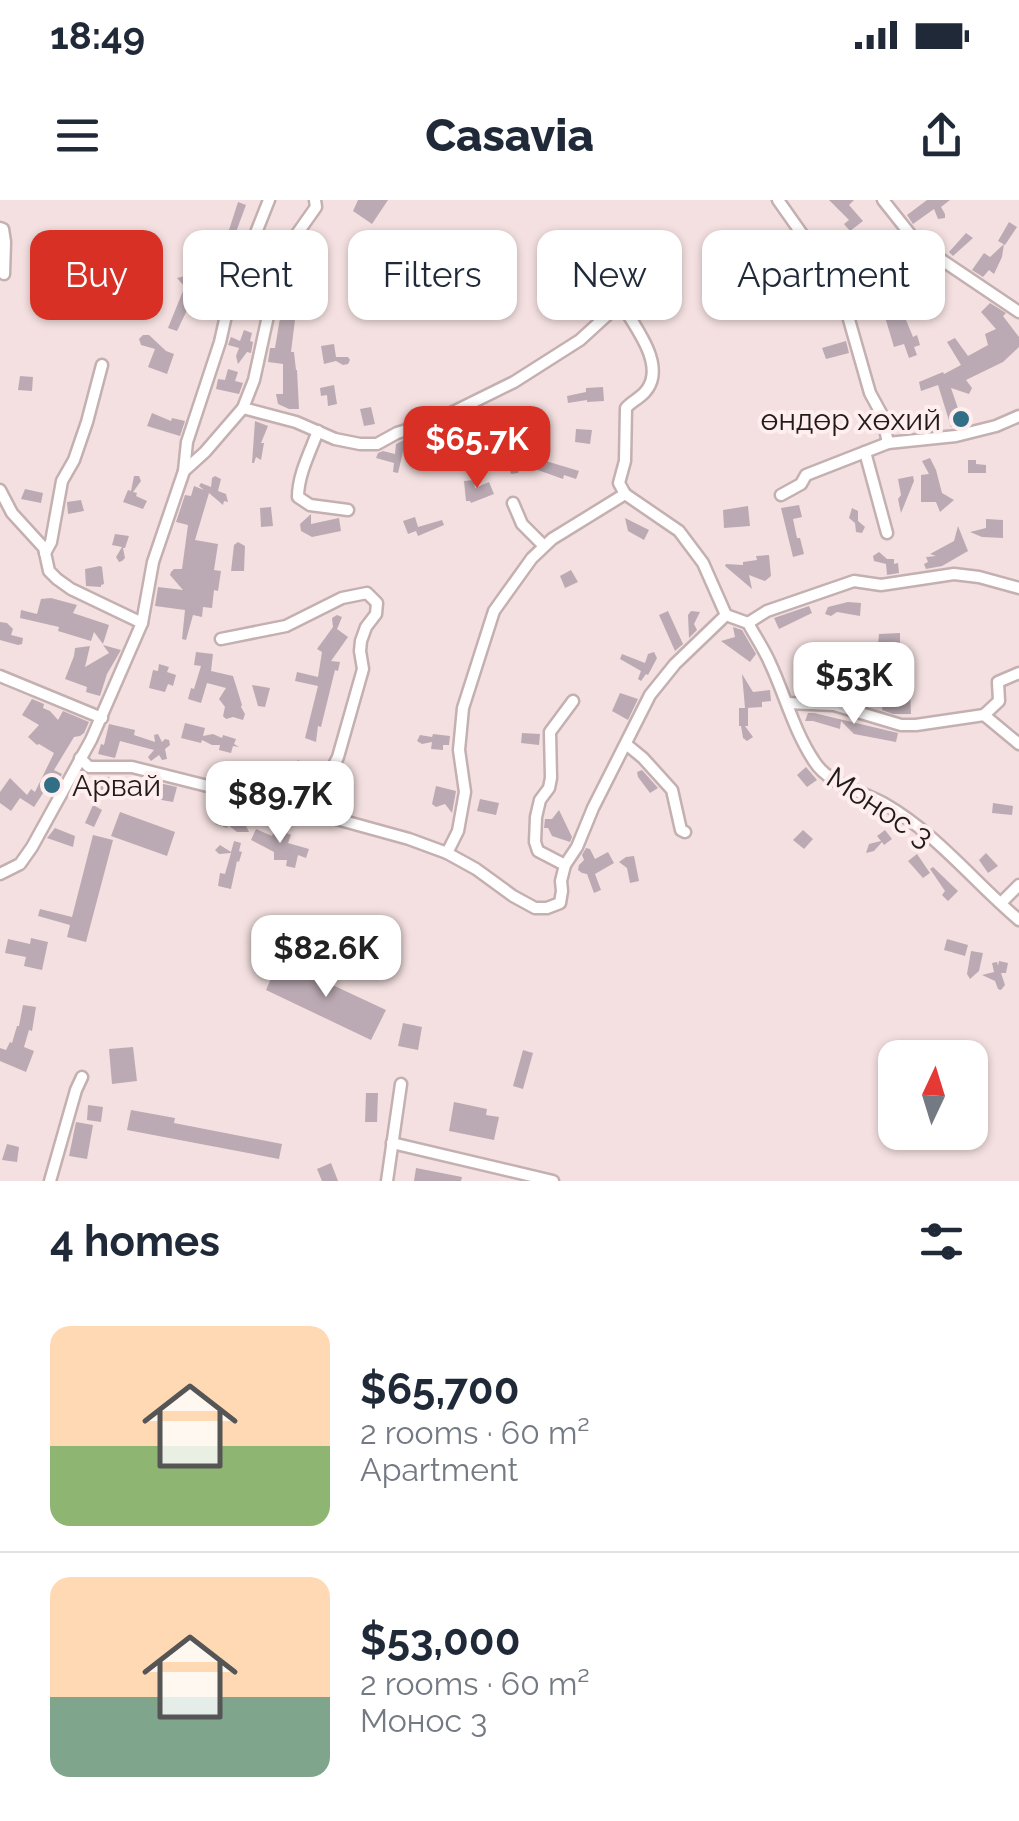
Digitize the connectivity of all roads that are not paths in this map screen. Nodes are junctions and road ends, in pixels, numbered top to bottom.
1 (269, 200) edge
2 (315, 200) edge
3 (778, 200) edge
4 (883, 200) edge
5 (0, 228) edge
6 (4, 274) dead end
7 (1019, 312) edge
8 (602, 320) edge
9 (631, 320) edge
10 (102, 365) dead end
11 (242, 408) junction
12 (1019, 416) edge
13 (318, 431) junction
14 (888, 444) junction
15 (865, 452) junction
16 (184, 471) junction
17 (0, 490) edge
18 (625, 494) junction
19 (781, 495) dead end
20 (514, 503) dead end
21 (348, 510) dead end
22 (888, 533) dead end
23 (544, 546) junction
24 (44, 554) junction
25 (1019, 588) edge
26 (726, 615) junction
27 (748, 622) junction
28 (142, 623) junction
29 (221, 639) dead end
30 (1019, 673) edge
31 (0, 676) edge
32 (573, 700) dead end
33 (786, 704) junction
34 (984, 715) junction
35 (102, 718) junction
36 (626, 744) junction
37 (1019, 744) edge
38 (80, 758) junction
39 (311, 812) junction
40 (685, 832) dead end
41 (448, 852) junction
42 (565, 865) junction
43 (0, 874) edge
44 (1019, 885) edge
45 (1000, 902) junction
46 (1019, 920) edge
47 (82, 1077) dead end
48 (401, 1084) dead end
49 (392, 1144) junction
50 (50, 1181) edge
51 (386, 1181) edge
52 (553, 1181) edge

1 - 16 street
2 - 11 street
3 - 14 street
4 - 7 street
5 - 6 street
8 - 13 street
9 - 18 street
10 - 24 street
11 - 13 street
11 - 16 street
12 - 14 street
13 - 21 street
14 - 15 street
15 - 19 street
15 - 22 street
16 - 28 street
17 - 24 street
18 - 23 street
18 - 26 street
20 - 23 street
23 - 41 street
24 - 28 street
25 - 27 street
26 - 27 street
26 - 36 street
27 - 33 street, Монос 3
28 - 35 street
29 - 39 street
30 - 34 street
31 - 35 street
32 - 42 street
33 - 34 street
33 - 45 street, Монос 3
34 - 37 street
35 - 38 street
36 - 40 street
36 - 42 street
38 - 39 street
38 - 43 street
39 - 41 street
41 - 42 street
44 - 45 street
45 - 46 street, Монос 3
47 - 50 street
48 - 49 street
49 - 51 street
49 - 52 street

